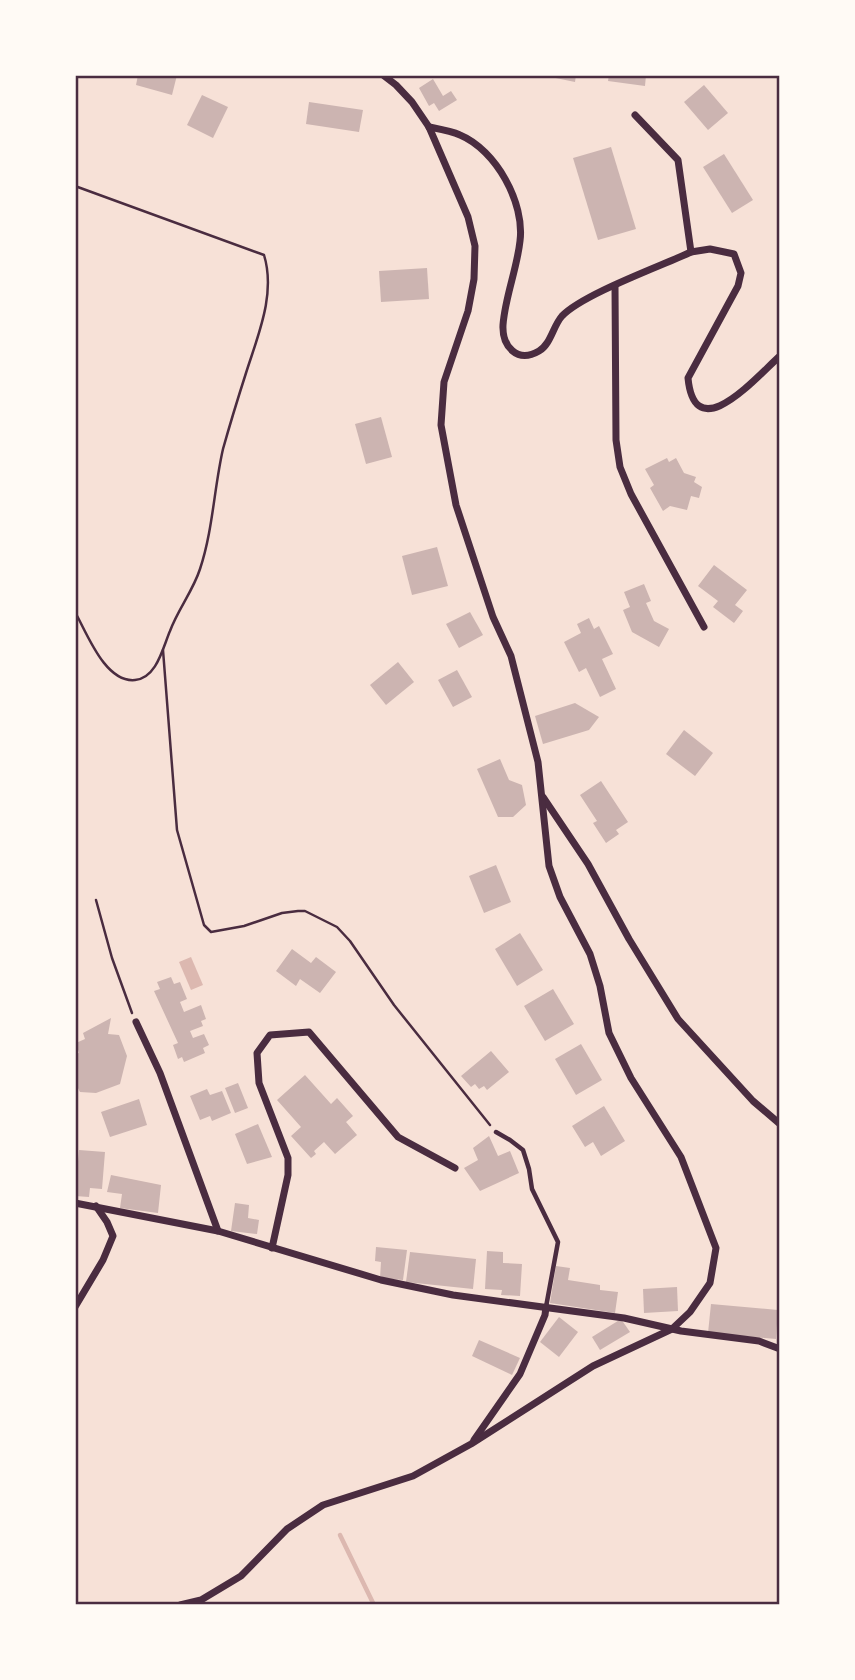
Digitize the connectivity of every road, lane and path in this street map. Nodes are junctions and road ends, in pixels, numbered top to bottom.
1 (383, 75) edge
2 (635, 115) dead end
3 (429, 127) junction
4 (75, 186) edge
5 (691, 252) junction
6 (615, 286) junction
7 (780, 356) edge
8 (75, 612) edge
9 (704, 627) dead end
10 (163, 650) junction
11 (543, 796) junction
12 (96, 900) dead end
13 (136, 1022) joint
14 (780, 1124) edge
15 (496, 1132) joint
16 (455, 1168) dead end
17 (75, 1203) edge
18 (96, 1206) junction
19 (218, 1231) junction
20 (272, 1248) junction
21 (75, 1307) edge
22 (546, 1307) junction
23 (672, 1329) junction
24 (780, 1349) edge
25 (471, 1444) junction
26 (180, 1605) edge

1 - 3 street
2 - 5 street
3 - 6 street
3 - 11 street
4 - 10 path
5 - 6 street
5 - 7 street
6 - 9 street
8 - 10 path
10 - 15 path
11 - 14 street
11 - 23 street
12 - 13 path
13 - 19 street
15 - 22 lane
16 - 20 street
17 - 18 street
18 - 19 street
18 - 21 street
19 - 20 street
20 - 22 street
22 - 23 street
22 - 25 street
23 - 24 street
23 - 25 street
25 - 26 street

